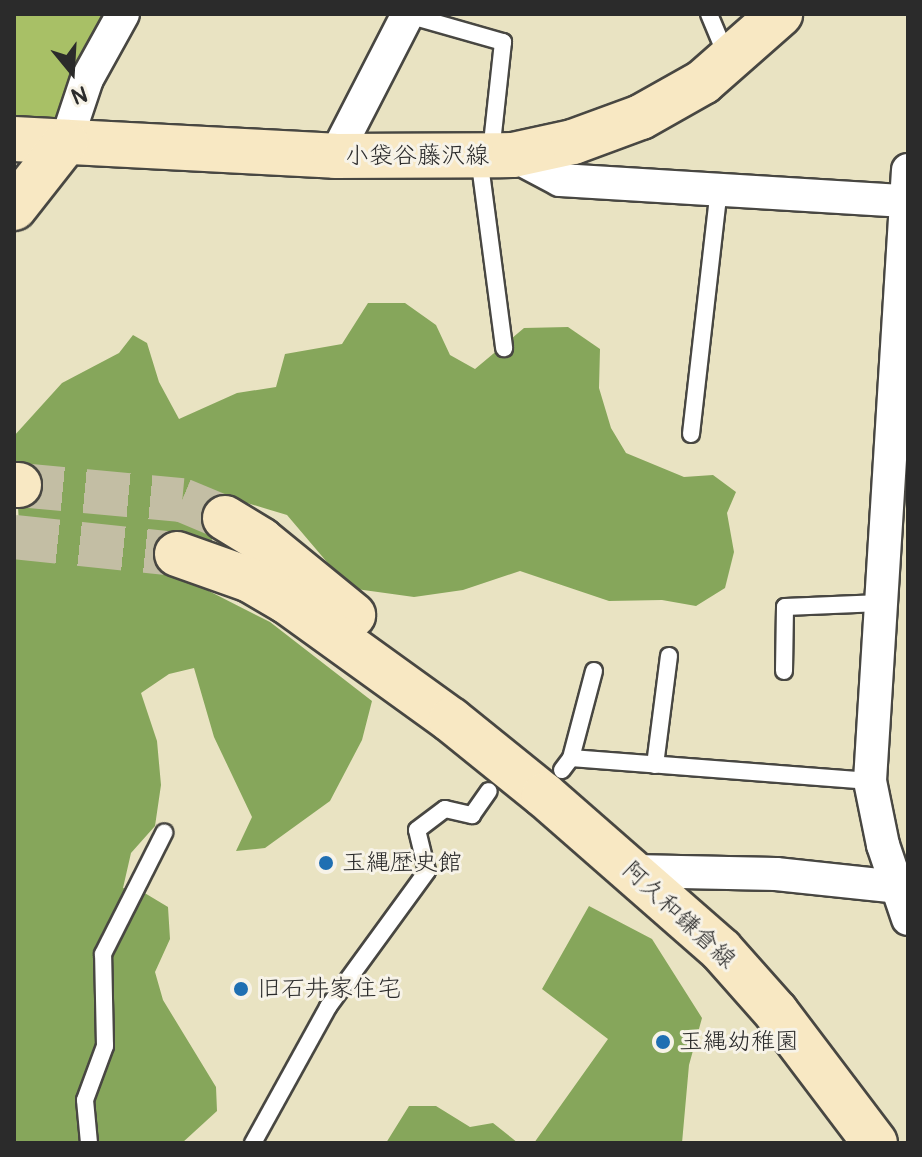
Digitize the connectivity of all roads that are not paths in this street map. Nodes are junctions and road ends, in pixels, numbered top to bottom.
1 (123, 14) edge
2 (709, 14) edge
3 (780, 14) edge
4 (408, 15) edge
5 (729, 61) junction
6 (14, 139) edge
7 (66, 142) junction
8 (335, 156) junction
9 (494, 156) junction
10 (907, 183) edge
11 (719, 189) junction
12 (14, 208) edge
13 (904, 331) edge
14 (504, 348) dead end
15 (691, 434) dead end
16 (225, 518) tunnel mouth
17 (177, 554) tunnel mouth
18 (881, 603) junction
19 (669, 656) dead end
20 (594, 671) dead end
21 (784, 671) dead end
22 (451, 720) junction
23 (655, 765) junction
24 (870, 781) junction
25 (489, 791) dead end
26 (164, 833) dead end
27 (633, 871) junction
28 (897, 887) junction
29 (908, 919) edge
30 (89, 1143) edge
31 (253, 1143) edge
32 (875, 1143) edge

1 - 7 street
2 - 5 lane
3 - 5 main road, 小袋谷藤沢線
4 - 8 street
4 - 9 lane
5 - 9 main road, 小袋谷藤沢線
6 - 7 main road, 小袋谷藤沢線
7 - 8 main road, 小袋谷藤沢線
7 - 12 main road
8 - 9 main road, 小袋谷藤沢線
9 - 11 street
9 - 14 lane
10 - 11 street
10 - 13 street
11 - 15 lane
13 - 18 street
16 - 22 main road, 阿久和鎌倉線
17 - 22 main road, 阿久和鎌倉線
18 - 21 lane
18 - 24 street
19 - 23 lane
20 - 23 lane
22 - 27 main road, 阿久和鎌倉線
23 - 24 lane
24 - 28 street
25 - 31 lane
26 - 30 lane
27 - 28 street
27 - 32 main road, 阿久和鎌倉線
28 - 29 street

